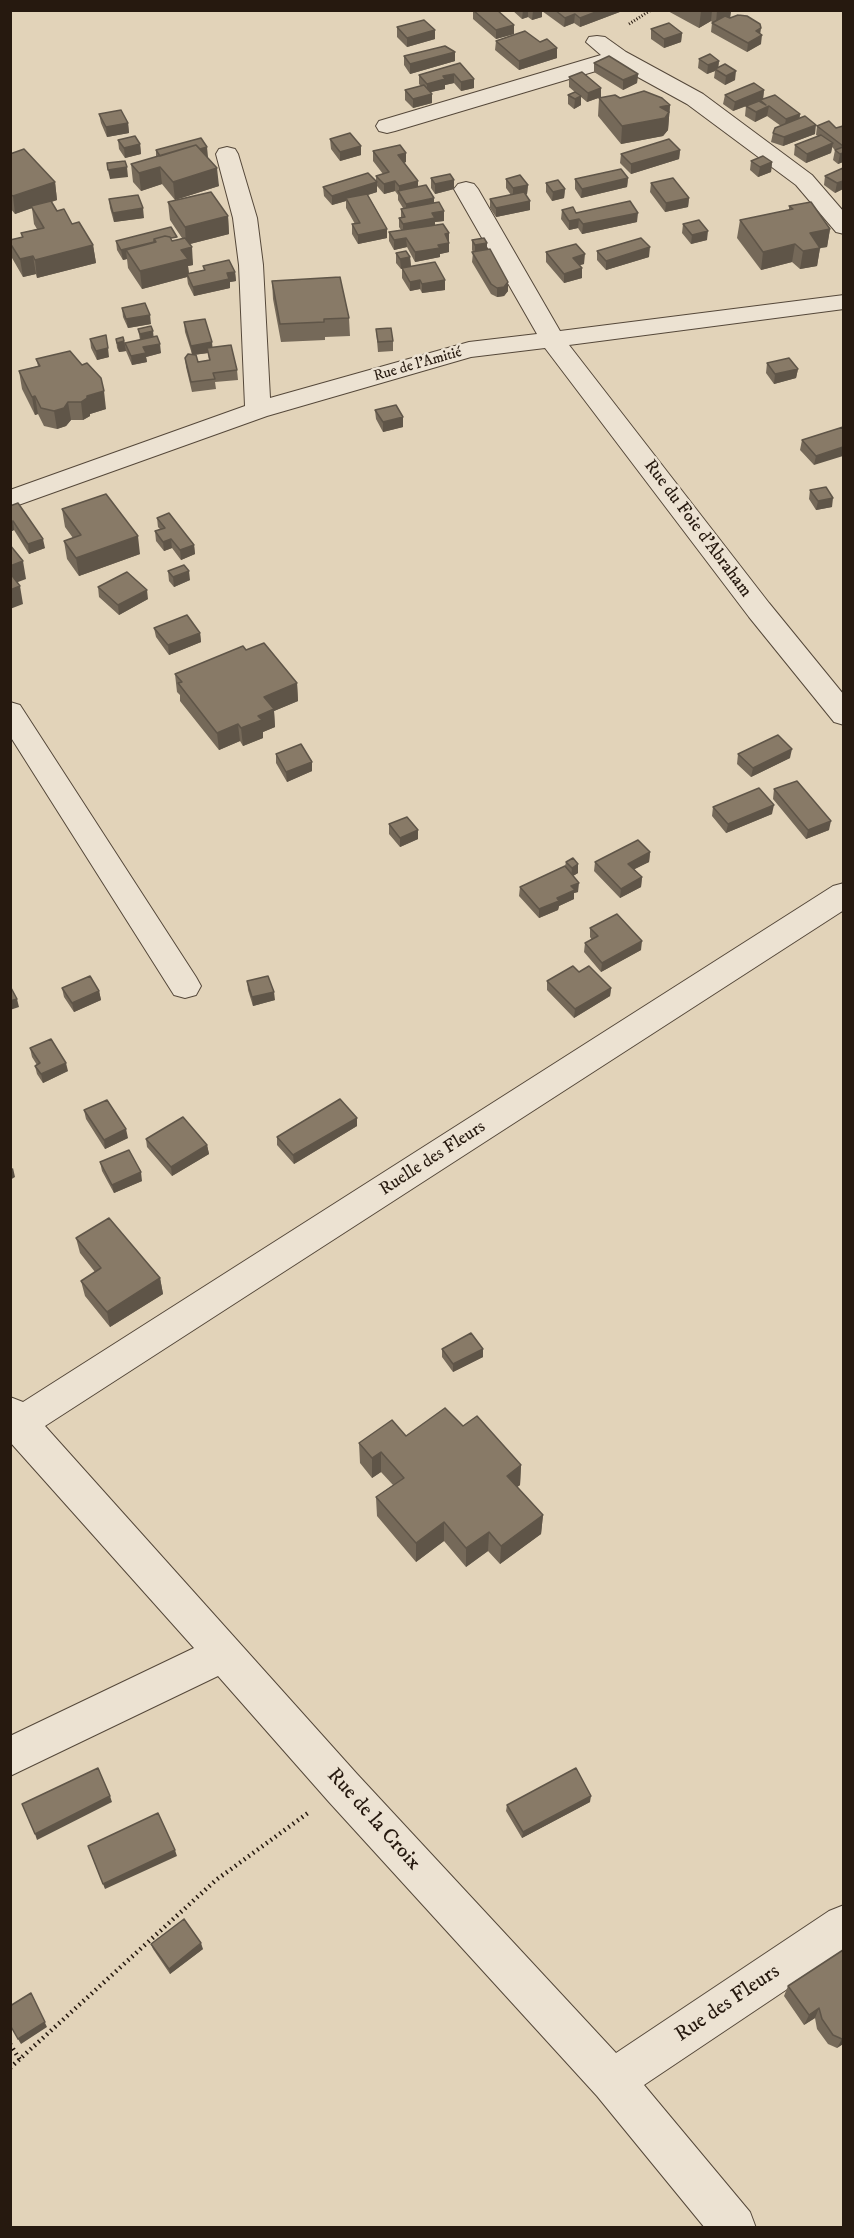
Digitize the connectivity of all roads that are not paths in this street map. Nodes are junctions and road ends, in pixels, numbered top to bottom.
1 (597, 42) dead end
2 (618, 57) junction
3 (387, 126) dead end
4 (227, 154) dead end
5 (466, 189) dead end
6 (843, 227) edge
7 (843, 302) edge
8 (553, 341) junction
9 (258, 410) junction
10 (10, 500) edge
11 (10, 712) edge
12 (843, 715) edge
13 (843, 894) edge
14 (185, 986) dead end
15 (14, 1421) edge
16 (224, 1653) junction
17 (10, 1757) edge
18 (843, 1926) edge
19 (612, 2081) junction
20 (734, 2228) edge

1 - 2 street
2 - 3 street
2 - 6 street
4 - 9 street
5 - 8 street, Rue du Foie d'Abraham
7 - 8 street, Rue de l'Amitié
8 - 9 street, Rue de l'Amitié
8 - 12 street, Rue du Foie d'Abraham
9 - 10 street, Rue de l'Amitié
11 - 14 street
13 - 15 street, Ruelle des Fleurs
15 - 16 street, Rue de la Croix
16 - 17 street
16 - 19 street, Rue de la Croix
18 - 19 street, Rue des Fleurs
19 - 20 street, Rue de la Croix

